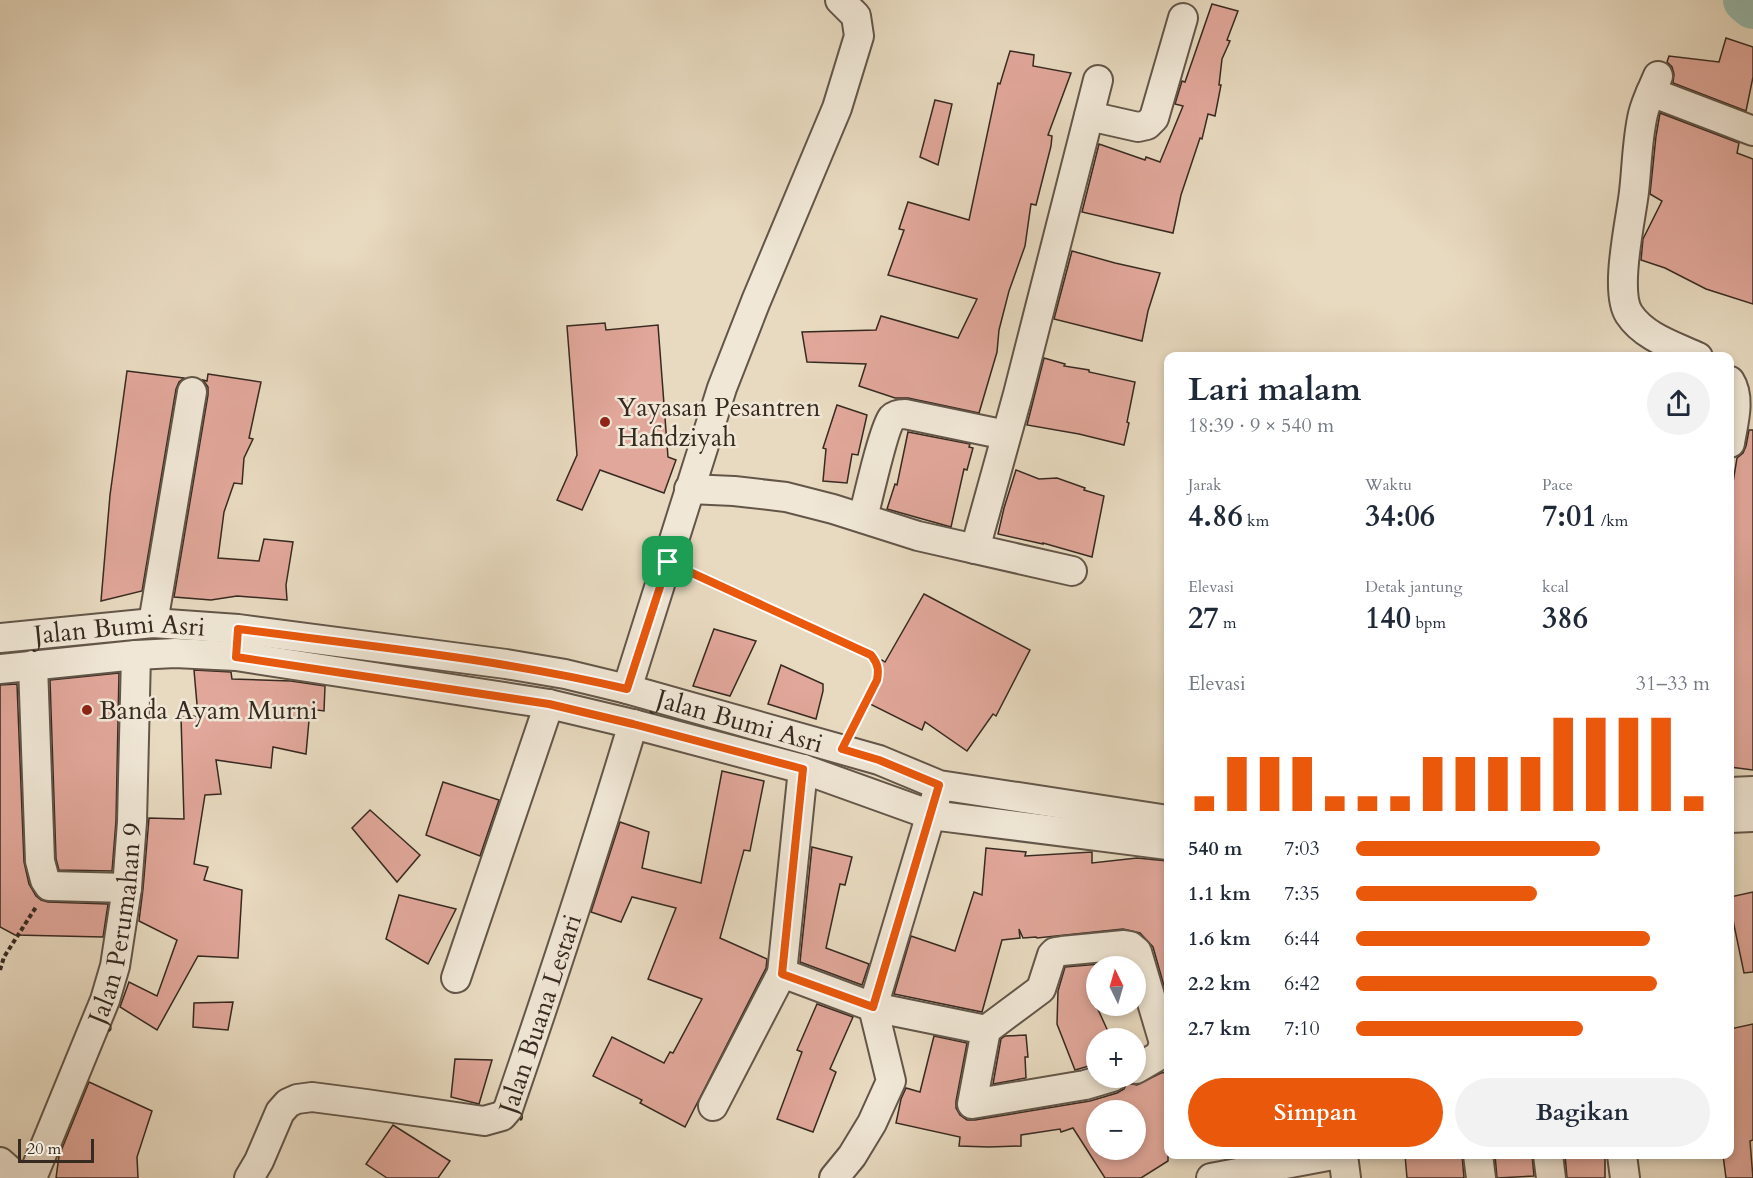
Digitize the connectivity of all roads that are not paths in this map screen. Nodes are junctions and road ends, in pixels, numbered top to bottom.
1 (840, 0) edge
2 (1183, 18) dead end
3 (1098, 80) dead end
4 (1089, 116) junction
5 (1753, 131) edge
6 (1687, 352) edge
7 (192, 392) dead end
8 (1734, 394) edge
9 (1734, 421) edge
10 (1006, 435) junction
11 (689, 489) junction
12 (863, 519) junction
13 (975, 549) junction
14 (1072, 571) dead end
15 (153, 623) junction
16 (0, 638) edge
17 (237, 643) junction
18 (136, 654) junction
19 (33, 665) junction
20 (0, 669) edge
21 (627, 689) junction
22 (549, 704) junction
23 (633, 724) junction
24 (803, 769) junction
25 (939, 785) junction
26 (1753, 791) edge
27 (1734, 792) edge
28 (932, 815) junction
29 (1753, 817) edge
30 (1734, 818) edge
31 (1164, 819) edge
32 (1164, 844) edge
33 (127, 888) junction
34 (782, 974) junction
35 (456, 978) dead end
36 (873, 1007) junction
37 (986, 1030) junction
38 (1146, 1063) edge
39 (1086, 1085) edge
40 (713, 1106) dead end
41 (1311, 1159) edge
42 (1344, 1159) edge
43 (1479, 1159) edge
44 (1549, 1159) edge
45 (1623, 1159) edge
46 (0, 1162) edge
47 (18, 1178) edge
48 (32, 1178) edge
49 (249, 1178) edge
50 (834, 1178) edge
51 (1211, 1178) edge
52 (1346, 1178) edge
53 (1481, 1178) edge
54 (1551, 1178) edge
55 (1625, 1178) edge

1 - 11 street
2 - 4 street
3 - 4 street
4 - 10 street
5 - 6 street
7 - 15 street
8 - 9 street
10 - 12 street
10 - 13 street
11 - 12 street
11 - 21 street
12 - 13 street
13 - 14 street
15 - 16 street, Jalan Bumi Asri
15 - 17 street, Jalan Bumi Asri
17 - 18 street, Jalan Bumi Asri
17 - 21 street, Jalan Bumi Asri
17 - 22 street, Jalan Bumi Asri
18 - 19 street, Jalan Bumi Asri
18 - 33 street, Jalan Perumahan 9
19 - 20 street, Jalan Bumi Asri
19 - 33 street
21 - 25 street, Jalan Bumi Asri
22 - 23 street, Jalan Bumi Asri
22 - 35 street
23 - 24 street, Jalan Bumi Asri
23 - 49 street, Jalan Buana Lestari
24 - 28 street, Jalan Bumi Asri
24 - 34 street
25 - 28 street
25 - 31 street, Jalan Bumi Asri
26 - 27 street
28 - 32 street, Jalan Bumi Asri
28 - 36 street
29 - 30 street
33 - 48 street, Jalan Perumahan 9
34 - 36 street
34 - 40 street
36 - 37 street
36 - 50 street
37 - 38 street
37 - 39 street
41 - 51 street
42 - 52 street
43 - 53 street
44 - 54 street
45 - 55 street
46 - 47 street

